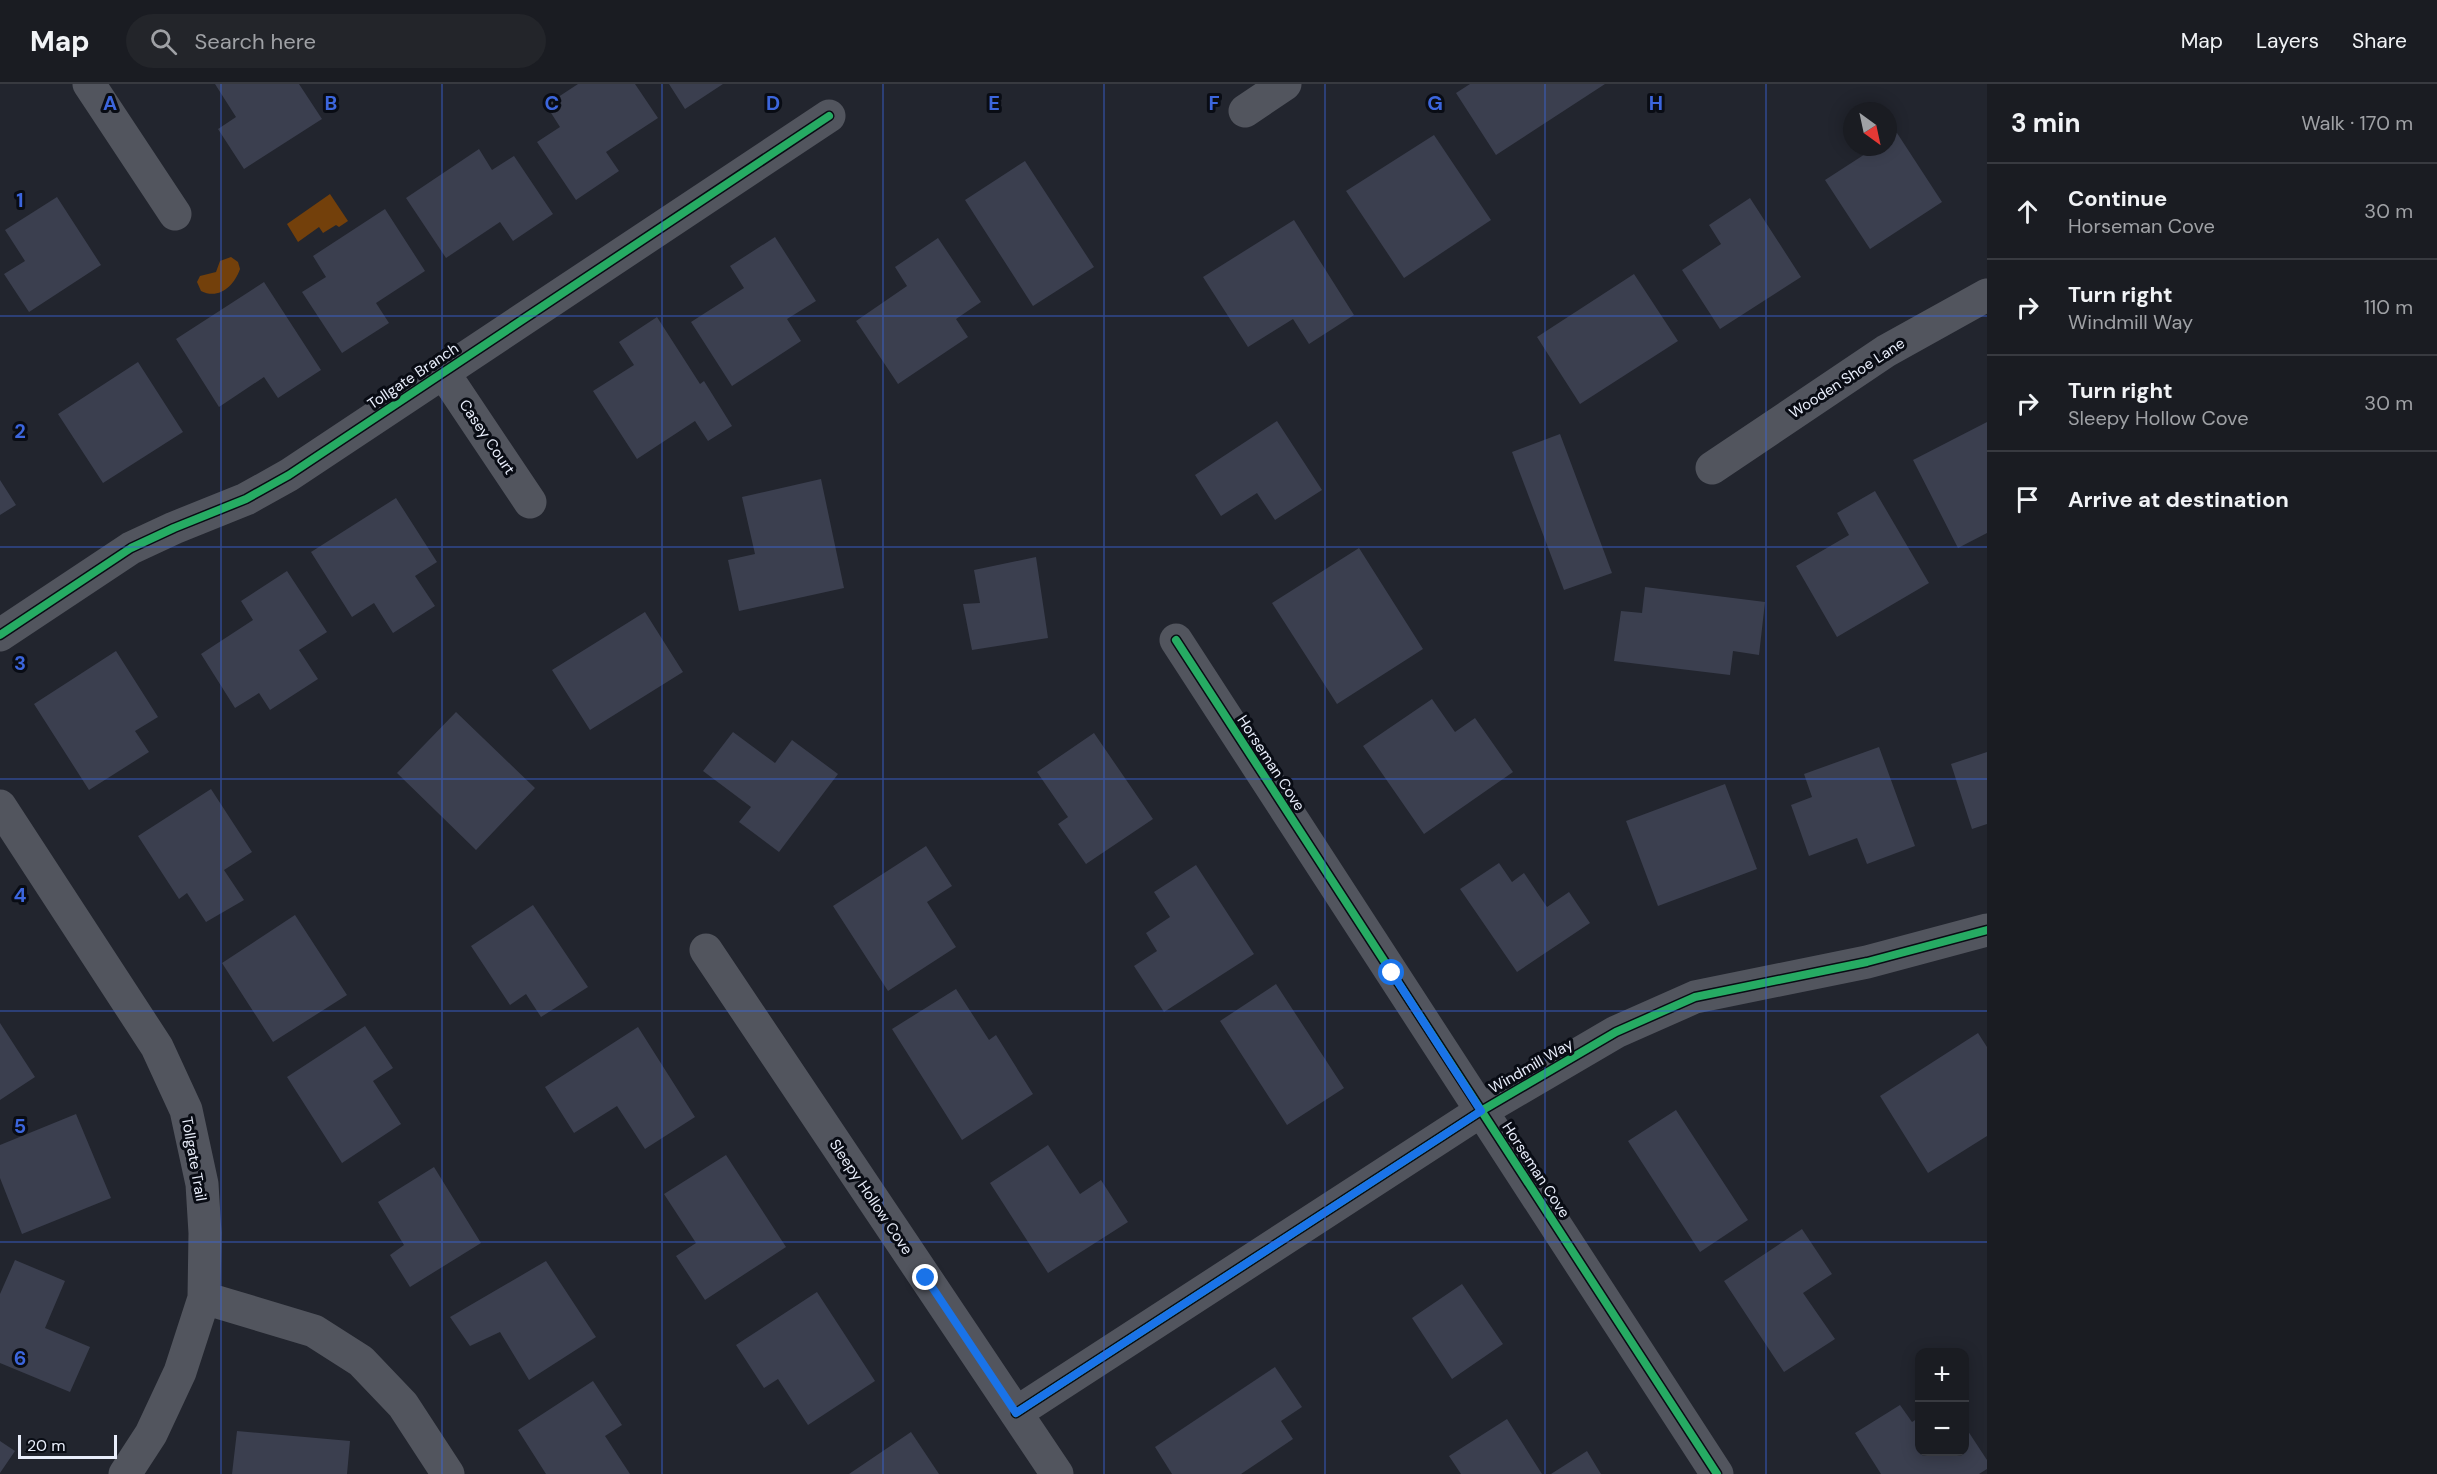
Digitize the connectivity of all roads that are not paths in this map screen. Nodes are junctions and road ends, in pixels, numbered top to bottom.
1 (89, 84) edge
2 (1285, 84) edge
3 (1245, 111) dead end
4 (829, 116) dead end
5 (175, 214) dead end
6 (1987, 295) edge
7 (443, 372) junction
8 (1712, 468) dead end
9 (530, 502) dead end
10 (0, 635) edge
11 (1176, 640) dead end
12 (0, 806) edge
13 (1987, 930) edge
14 (706, 950) dead end
15 (1481, 1111) junction
16 (204, 1298) junction
17 (1016, 1413) junction
18 (125, 1474) edge
19 (448, 1474) edge
20 (1057, 1474) edge
21 (1717, 1474) edge

1 - 5 street
2 - 3 street
4 - 7 street, Tollgate Branch
6 - 8 street, Wooden Shoe Lane
7 - 9 street, Casey Court
7 - 10 street, Tollgate Branch
11 - 15 street, Horseman Cove
12 - 16 street, Tollgate Trail
13 - 15 street, Windmill Way
14 - 17 street, Sleepy Hollow Cove
15 - 17 street, Windmill Way
15 - 21 street, Horseman Cove
16 - 18 street, Tollgate Trail
16 - 19 street
17 - 20 street, Sleepy Hollow Cove

